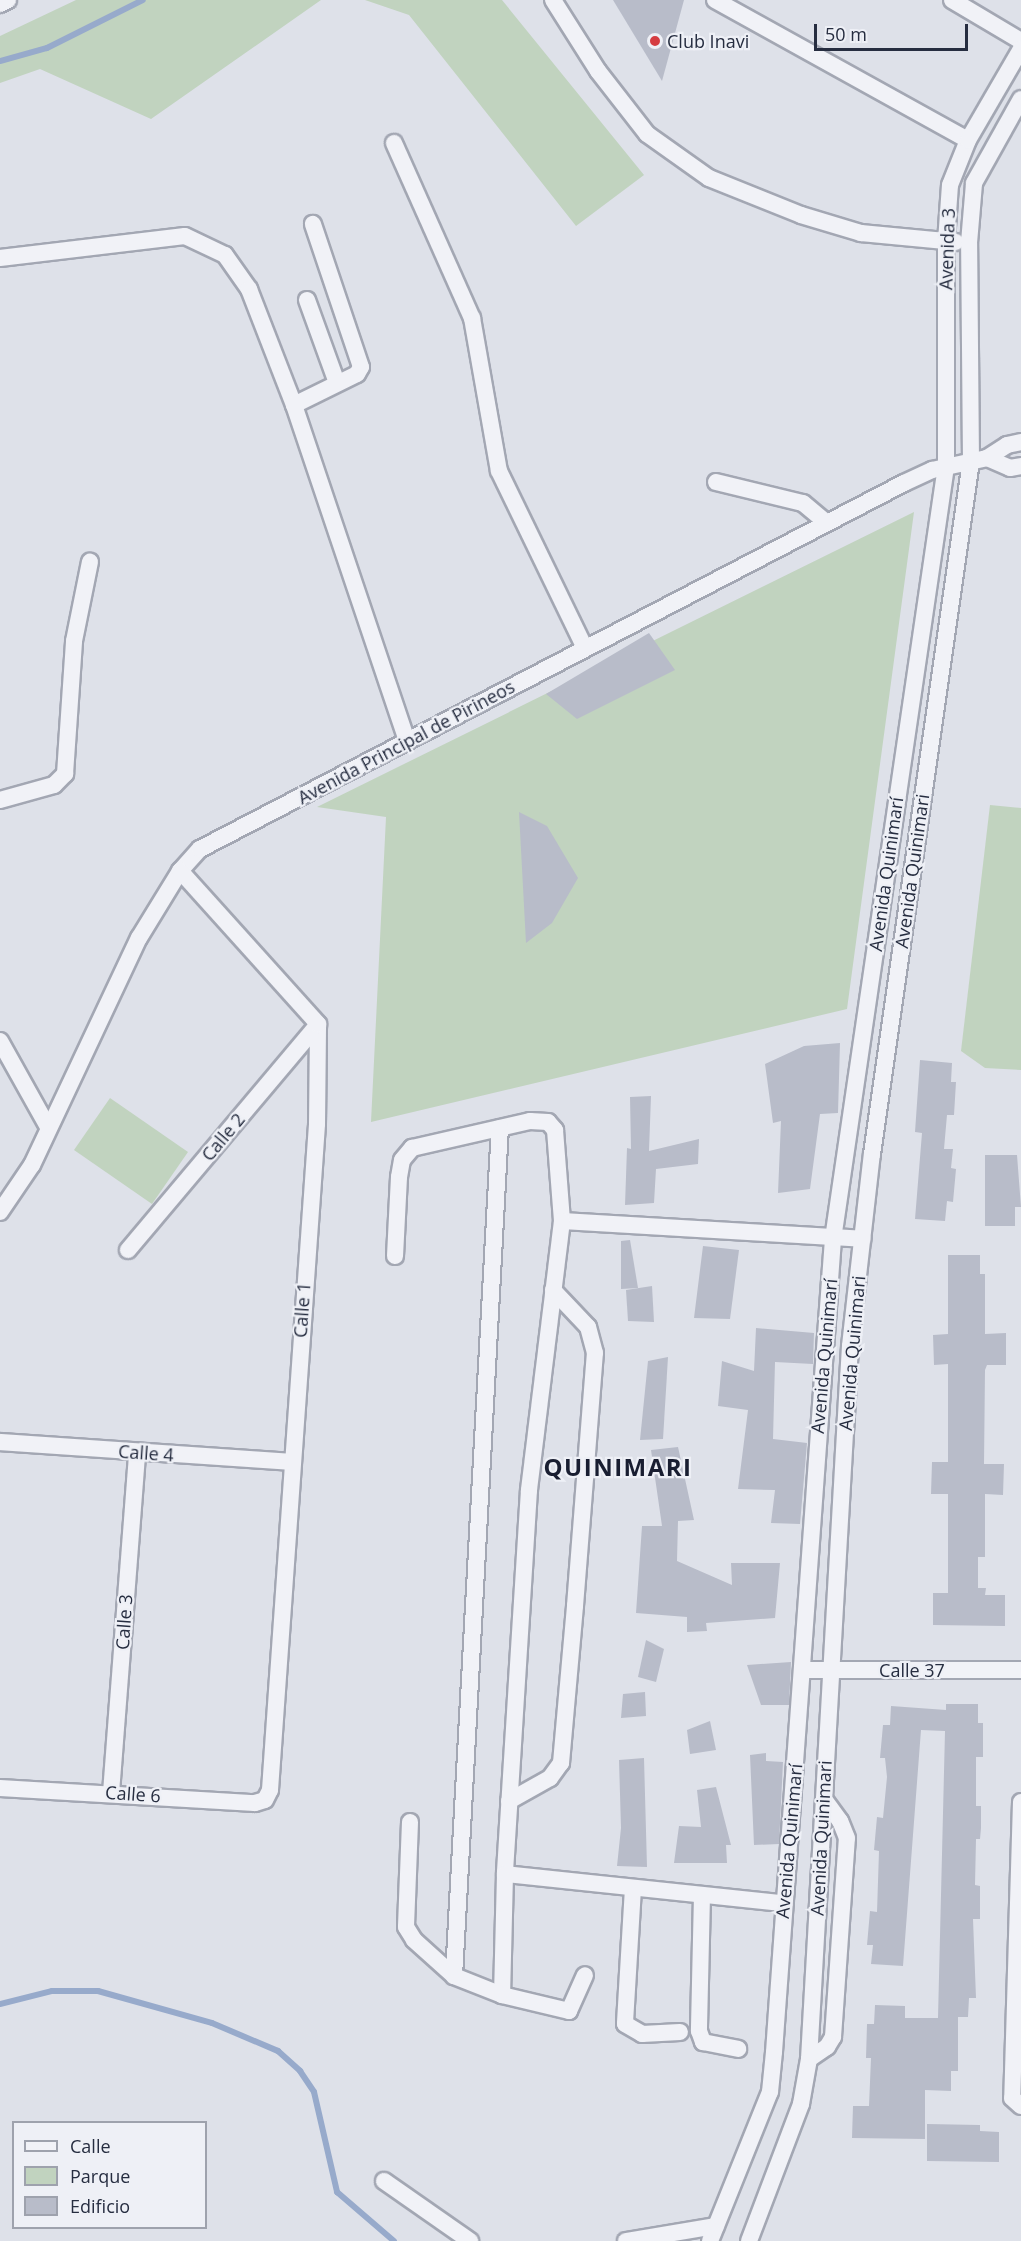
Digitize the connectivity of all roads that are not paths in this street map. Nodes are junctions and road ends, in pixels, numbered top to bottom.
1 (8, 0) edge
2 (554, 0) edge
3 (715, 0) edge
4 (952, 0) edge
5 (0, 4) edge
6 (1021, 41) edge
7 (1021, 49) edge
8 (1021, 99) edge
9 (968, 140) junction
10 (394, 143) dead end
11 (313, 224) dead end
12 (946, 242) junction
13 (969, 243) junction
14 (0, 258) edge
15 (307, 300) dead end
16 (337, 384) junction
17 (294, 405) junction
18 (1021, 442) edge
19 (979, 459) junction
20 (946, 466) junction
21 (1021, 466) edge
22 (717, 482) dead end
23 (827, 523) junction
24 (90, 562) dead end
25 (585, 648) junction
26 (407, 740) junction
27 (0, 800) edge
28 (180, 871) junction
29 (318, 1024) junction
30 (0, 1041) edge
31 (48, 1127) junction
32 (500, 1128) junction
33 (0, 1212) edge
34 (562, 1221) junction
35 (833, 1239) junction
36 (862, 1239) junction
37 (128, 1250) dead end
38 (395, 1256) dead end
39 (553, 1290) junction
40 (0, 1442) edge
41 (137, 1452) junction
42 (292, 1462) junction
43 (803, 1670) junction
44 (831, 1670) junction
45 (1021, 1670) edge
46 (0, 1788) edge
47 (111, 1793) junction
48 (824, 1799) junction
49 (265, 1800) joint
50 (509, 1801) junction
51 (1021, 1802) edge
52 (410, 1822) dead end
53 (505, 1874) junction
54 (633, 1888) junction
55 (702, 1895) junction
56 (783, 1903) junction
57 (585, 1975) dead end
58 (454, 1976) junction
59 (502, 1995) junction
60 (680, 2032) dead end
61 (738, 2049) dead end
62 (809, 2059) junction
63 (1021, 2106) edge
64 (384, 2181) dead end
65 (713, 2233) edge
66 (470, 2241) edge
67 (626, 2241) edge
68 (749, 2241) edge

1 - 5 street
2 - 12 street
3 - 9 street
4 - 6 street
7 - 9 street, Avenida 3
8 - 13 street, Avenida 3
9 - 12 street, Avenida 3
10 - 25 street
11 - 16 street
12 - 13 street
12 - 20 street, Avenida 3
13 - 19 street, Avenida 3
14 - 17 street
15 - 16 street
16 - 17 street
17 - 26 street
18 - 19 street, Avenida Principal de Pirineos
19 - 20 street, Avenida Principal de Pirineos
19 - 21 street, Avenida Principal de Pirineos
19 - 36 street, Avenida Quinimari
20 - 23 street, Avenida Principal de Pirineos
20 - 35 street, Avenida Quinimarí
22 - 23 street
23 - 25 street, Avenida Principal de Pirineos
24 - 27 street
25 - 26 street, Avenida Principal de Pirineos
26 - 28 street, Avenida Principal de Pirineos
28 - 29 street
28 - 31 street, Avenida Principal de Pirineos
29 - 37 street, Calle 2
29 - 42 street, Calle 1
30 - 31 street
31 - 33 street, Avenida Principal de Pirineos
32 - 34 street
32 - 38 street
32 - 58 street
34 - 35 street
34 - 39 street
35 - 36 street
35 - 43 street, Avenida Quinimarí
36 - 44 street, Avenida Quinimari
39 - 50 street
39 - 50 street
40 - 41 street, Calle 4
41 - 42 street, Calle 4
41 - 47 street, Calle 3
42 - 49 street, Calle 1
43 - 44 street, Calle 37
43 - 56 street, Avenida Quinimarí
44 - 45 street, Calle 37
44 - 48 street, Avenida Quinimari
46 - 47 street, Calle 6
47 - 49 street, Calle 6
48 - 62 street, Avenida Quinimari
48 - 62 street
50 - 53 street
51 - 63 street
52 - 58 street
53 - 54 street
53 - 59 street
54 - 55 street
54 - 60 street
55 - 56 street
55 - 61 street
56 - 65 street, Avenida Quinimarí
57 - 59 street
58 - 59 street
62 - 68 street, Avenida Quinimari
64 - 66 street
65 - 67 street

